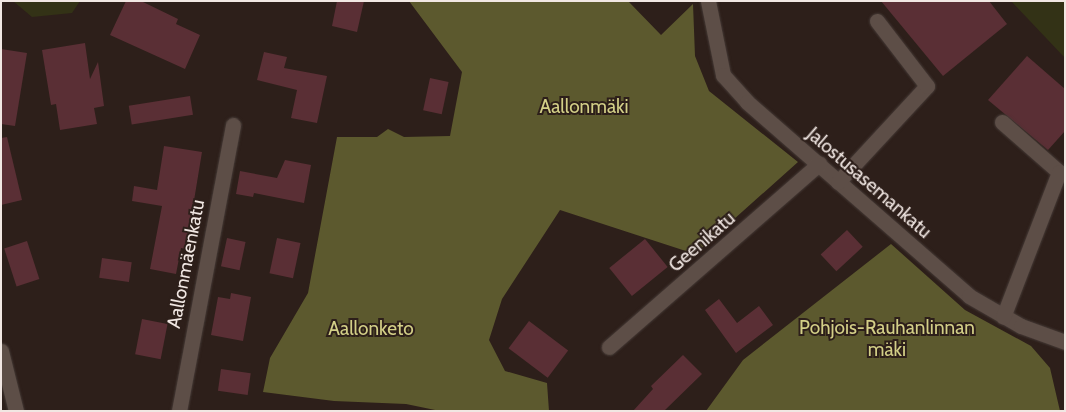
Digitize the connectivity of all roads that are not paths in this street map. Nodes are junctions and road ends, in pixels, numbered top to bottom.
1 (708, 1) edge
2 (877, 21) dead end
3 (1002, 122) dead end
4 (233, 125) dead end
5 (819, 164) junction
6 (838, 182) junction
7 (1003, 317) junction
8 (1065, 342) edge
9 (609, 347) dead end
10 (1, 350) edge
11 (16, 411) edge
12 (179, 411) edge

1 - 5 street, Jalostusasemankatu
2 - 6 street
3 - 7 street
4 - 12 street, Aallonmäenkatu
5 - 6 street, Jalostusasemankatu
5 - 9 street, Geenikatu
6 - 7 street, Jalostusasemankatu
7 - 8 street, Jalostusasemankatu
10 - 11 street

